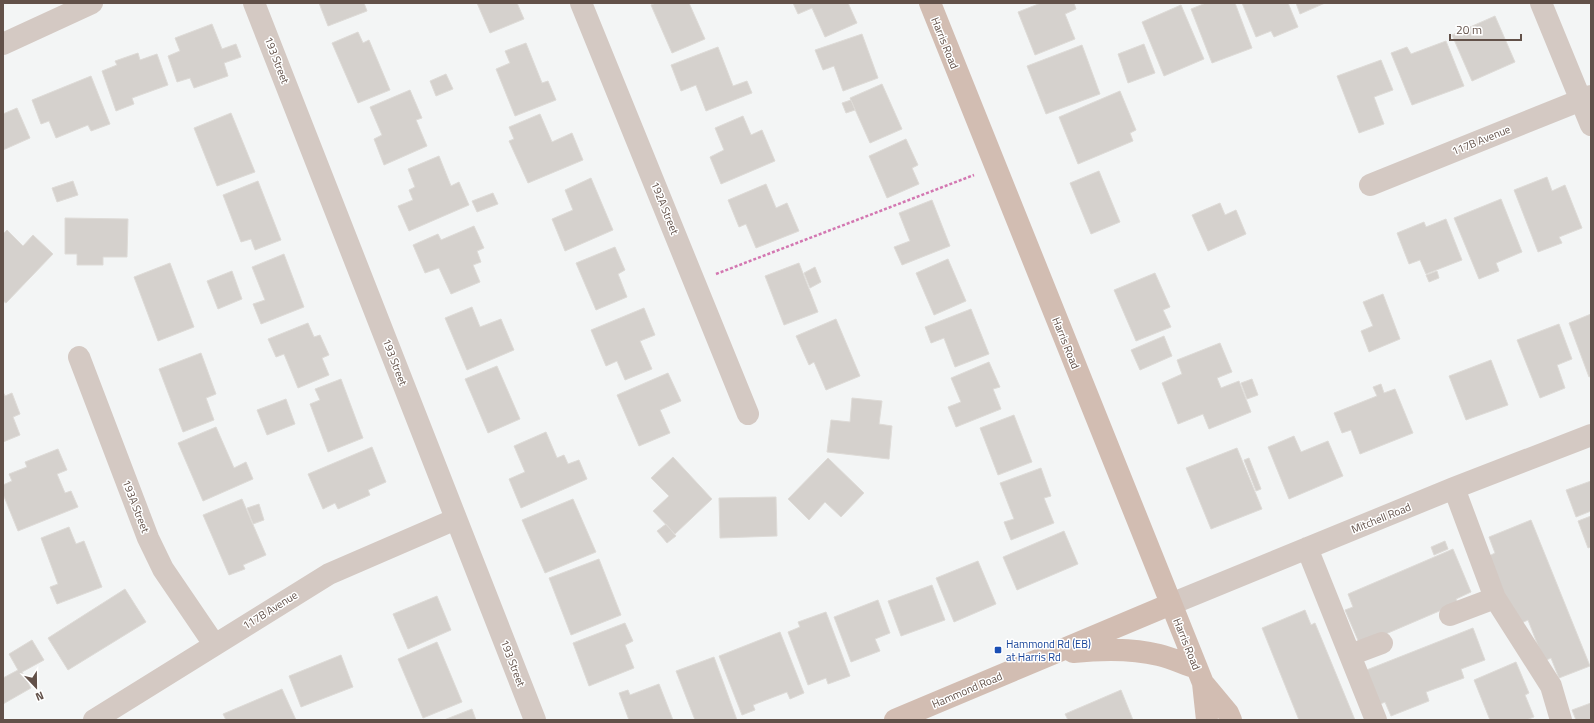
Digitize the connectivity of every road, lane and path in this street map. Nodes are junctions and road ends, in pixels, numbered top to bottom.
1 (92, 3) edge
2 (254, 3) edge
3 (581, 3) edge
4 (930, 3) edge
5 (1541, 3) edge
6 (3, 44) edge
7 (1586, 98) edge
8 (1591, 125) edge
9 (996, 168) junction
10 (1370, 185) dead end
11 (696, 282) junction
12 (79, 357) dead end
13 (748, 414) dead end
14 (1591, 435) edge
15 (1454, 488) junction
16 (456, 519) junction
17 (1307, 548) junction
18 (1495, 598) junction
19 (1172, 604) junction
20 (1450, 615) dead end
21 (214, 644) junction
22 (1382, 644) dead end
23 (1052, 654) junction
24 (1350, 655) junction
25 (1200, 676) junction
26 (94, 720) edge
27 (535, 720) edge
28 (895, 720) edge
29 (1207, 720) edge
30 (1231, 720) edge
31 (1376, 720) edge
32 (1560, 720) edge

1 - 6 street
2 - 16 street, 193 Street
3 - 11 street, 192A Street
4 - 9 main road, Harris Road
5 - 7 street
7 - 8 street
7 - 10 street, 117B Avenue
9 - 11 path
9 - 19 main road, Harris Road
11 - 13 street, 192A Street
12 - 21 street, 193A Street
14 - 15 street, Mitchell Road
15 - 17 street, Mitchell Road
15 - 18 street
16 - 21 street, 117B Avenue
16 - 27 street, 193 Street
17 - 19 street, Mitchell Road
17 - 24 street
18 - 20 street
18 - 32 street
19 - 23 main road, Hammond Road
19 - 25 main road, Harris Road
21 - 26 street, 117B Avenue
22 - 24 street
23 - 25 main road
23 - 28 main road, Hammond Road
24 - 31 street
25 - 29 main road, Harris Road
25 - 30 main road, Harris Road

